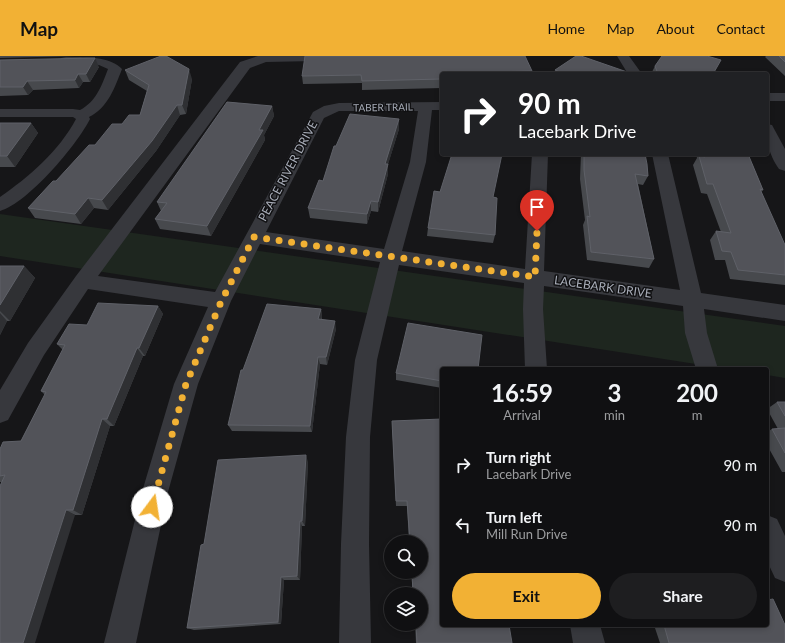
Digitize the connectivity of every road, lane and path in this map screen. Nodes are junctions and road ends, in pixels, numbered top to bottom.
1 (363, 56) edge
2 (623, 56) edge
3 (52, 62) edge
4 (634, 72) edge
5 (769, 97) edge
6 (785, 97) edge
7 (425, 106) junction
8 (440, 106) edge
9 (324, 111) joint
10 (0, 114) edge
11 (81, 115) junction
12 (769, 132) edge
13 (540, 156) edge
14 (660, 156) edge
15 (783, 158) edge
16 (0, 205) edge
17 (254, 237) junction
18 (391, 257) junction
19 (535, 277) junction
20 (83, 281) junction
21 (692, 299) junction
22 (221, 302) junction
23 (785, 313) edge
24 (536, 367) edge
25 (706, 367) edge
26 (0, 412) edge
27 (769, 533) edge
28 (785, 568) edge
29 (585, 627) edge
30 (120, 643) edge
31 (355, 643) edge
32 (589, 643) edge

1 - 20 street
2 - 4 street
3 - 11 street
5 - 6 street
7 - 8 street, TABER TRAIL
7 - 9 street, TABER TRAIL
7 - 18 street
9 - 17 street, PEACE RIVER DRIVE
10 - 11 street
11 - 16 street
12 - 15 street
13 - 19 street
14 - 21 street
17 - 18 street, LACEBARK DRIVE
17 - 22 street, PEACE RIVER DRIVE
18 - 19 street, LACEBARK DRIVE
18 - 31 street
19 - 21 street, LACEBARK DRIVE
19 - 24 street
20 - 22 street
20 - 26 street
21 - 23 street, LACEBARK DRIVE
21 - 25 street
22 - 30 street, PEACE RIVER DRIVE
27 - 28 street
29 - 32 street

